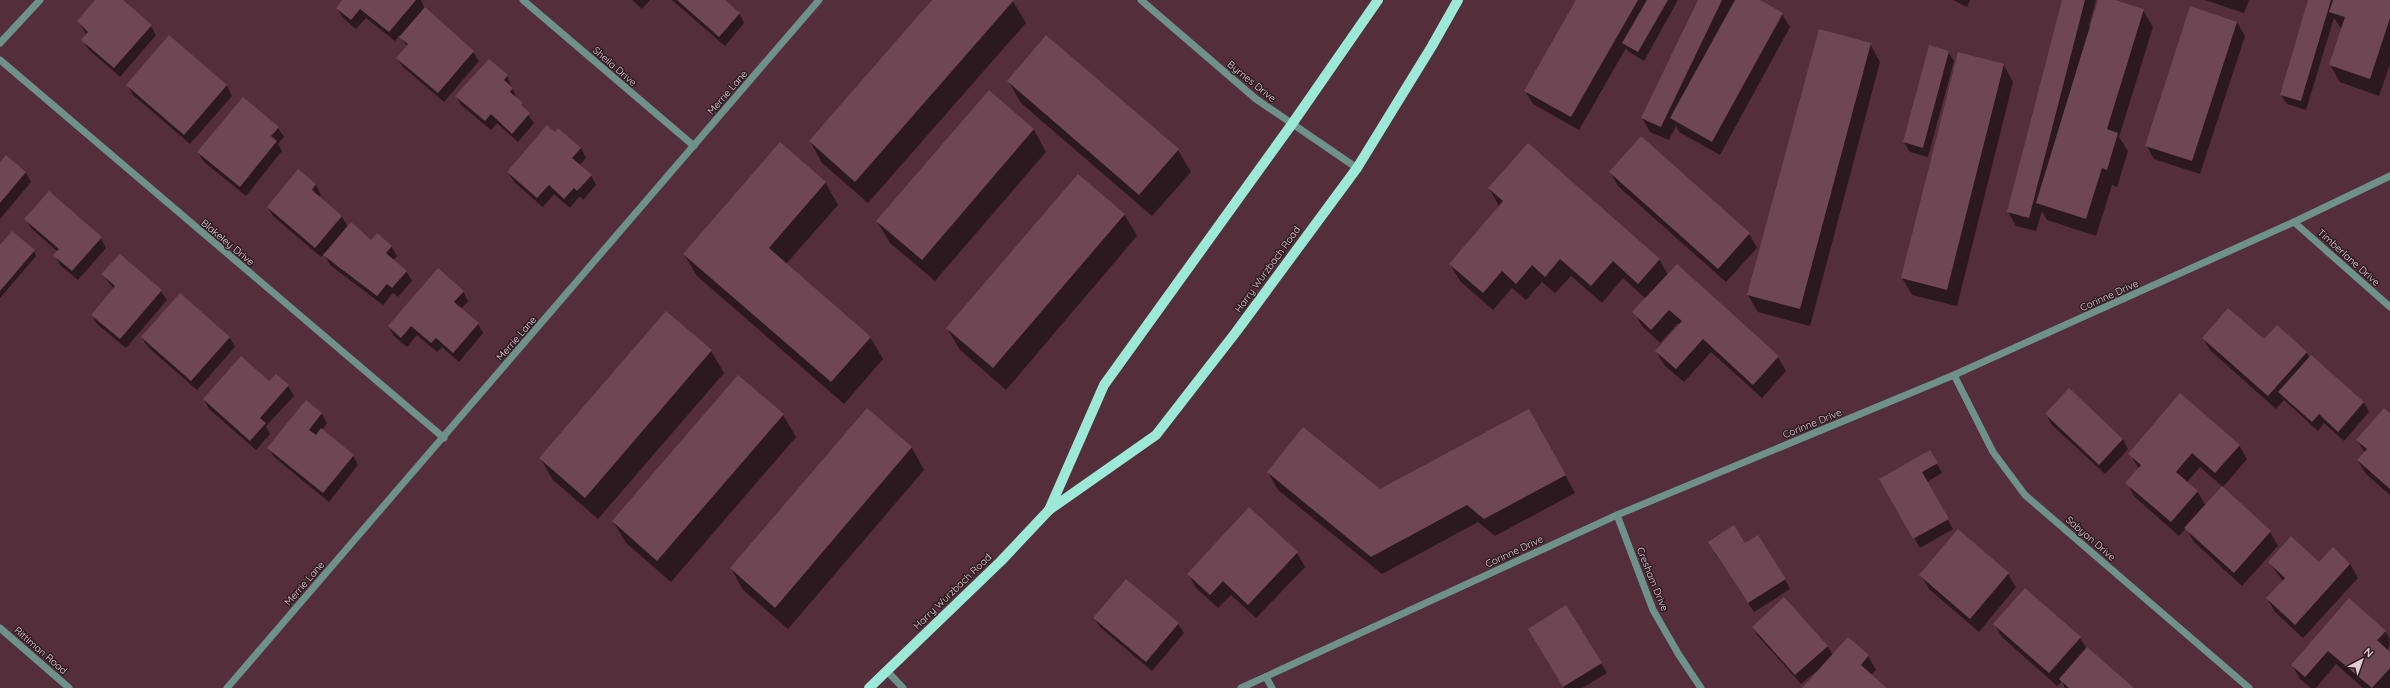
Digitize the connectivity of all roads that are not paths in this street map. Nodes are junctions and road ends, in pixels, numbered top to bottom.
1 (40, 0) edge
2 (523, 0) edge
3 (820, 0) edge
4 (1141, 0) edge
5 (1378, 0) edge
6 (1458, 0) edge
7 (0, 43) edge
8 (0, 60) edge
9 (1292, 124) junction
10 (694, 146) junction
11 (1357, 168) junction
12 (2390, 176) edge
13 (2294, 222) junction
14 (2390, 307) edge
15 (1954, 375) junction
16 (444, 438) junction
17 (1049, 510) junction
18 (1617, 515) junction
19 (0, 628) edge
20 (887, 671) junction
21 (1266, 677) junction
22 (69, 688) edge
23 (227, 688) edge
24 (869, 688) edge
25 (902, 688) edge
26 (1241, 688) edge
27 (1272, 688) edge
28 (1701, 688) edge
29 (2249, 688) edge

1 - 7 street
2 - 10 street, Sheila Drive
3 - 10 street, Merrie Lane
4 - 9 street, Byrnes Drive
5 - 9 main road, Harry Wurzbach Road
6 - 11 main road, Harry Wurzbach Road
8 - 16 street, Blakeley Drive
9 - 11 street, Byrnes Drive
9 - 17 main road, Harry Wurzbach Road
10 - 16 street, Merrie Lane
11 - 17 main road, Harry Wurzbach Road
12 - 13 street, Corinne Drive
13 - 14 street, Timberlane Drive
13 - 15 street, Corinne Drive
15 - 18 street, Corinne Drive
15 - 29 street, Sabyan Drive
16 - 23 street, Merrie Lane
17 - 20 main road, Harry Wurzbach Road
18 - 21 street, Corinne Drive
18 - 28 street, Cresham Drive
19 - 22 street, Rittiman Road
20 - 24 main road, Harry Wurzbach Road
20 - 25 street
21 - 26 street, Corinne Drive
21 - 27 street

